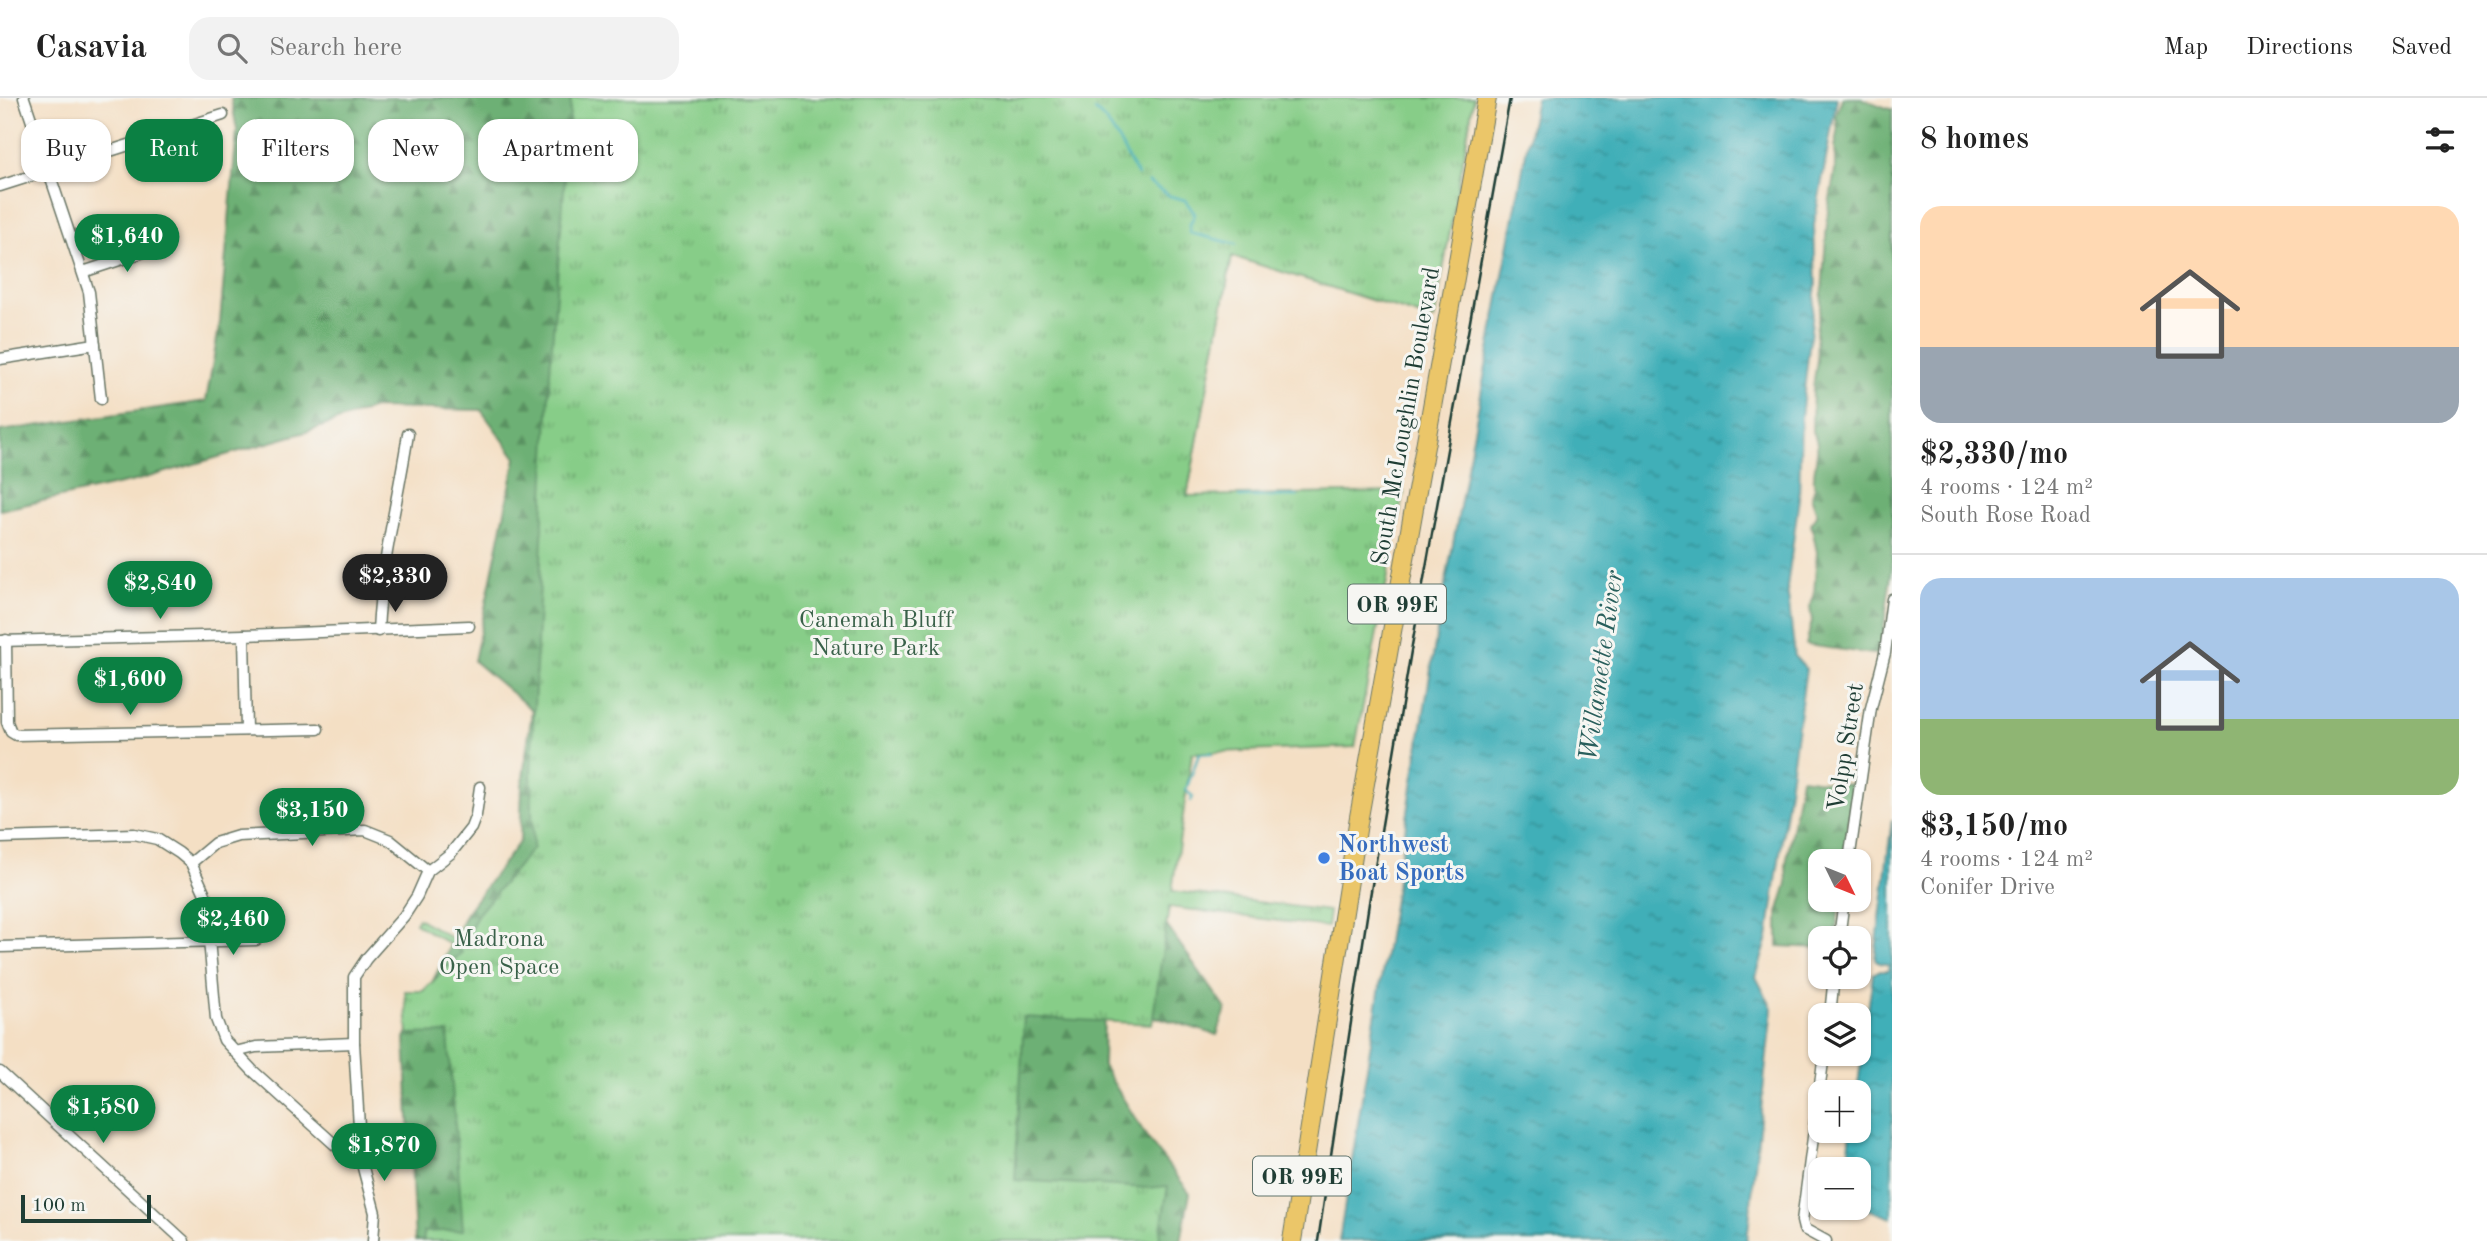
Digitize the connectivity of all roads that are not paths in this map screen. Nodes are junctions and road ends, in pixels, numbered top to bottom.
1 (24, 98) edge
2 (1487, 98) edge
3 (223, 115) dead end
4 (31, 119) edge
5 (111, 151) edge
6 (21, 180) edge
7 (51, 182) edge
8 (0, 186) edge
9 (162, 246) dead end
10 (83, 272) junction
11 (95, 344) junction
12 (0, 359) edge
13 (102, 400) dead end
14 (408, 434) dead end
15 (1892, 599) edge
16 (469, 626) dead end
17 (378, 631) junction
18 (244, 635) junction
19 (3, 640) edge
20 (318, 729) dead end
21 (246, 730) junction
22 (480, 787) dead end
23 (0, 838) edge
24 (1851, 849) edge
25 (191, 863) junction
26 (428, 871) junction
27 (256, 940) dead end
28 (210, 942) junction
29 (0, 947) edge
30 (354, 1042) junction
31 (235, 1052) junction
32 (1822, 1066) edge
33 (0, 1072) edge
34 (361, 1160) junction
35 (373, 1239) edge
36 (184, 1241) edge
37 (1292, 1241) edge
38 (1826, 1241) edge

1 - 4 street
2 - 37 highway, South McLoughlin Boulevard / OR 99E
3 - 5 street
6 - 8 street
7 - 10 street
9 - 10 street
10 - 11 street
11 - 12 street
11 - 13 street
14 - 17 street
15 - 24 street, Volpp Street
16 - 17 street
17 - 18 street
18 - 19 street
18 - 21 street
19 - 21 street
20 - 21 street
22 - 26 street
23 - 25 street
25 - 26 street
25 - 28 street
26 - 30 street
27 - 28 street
28 - 29 street
28 - 31 street
30 - 31 street
30 - 34 street
31 - 34 street
32 - 38 street
33 - 36 street
34 - 35 street

